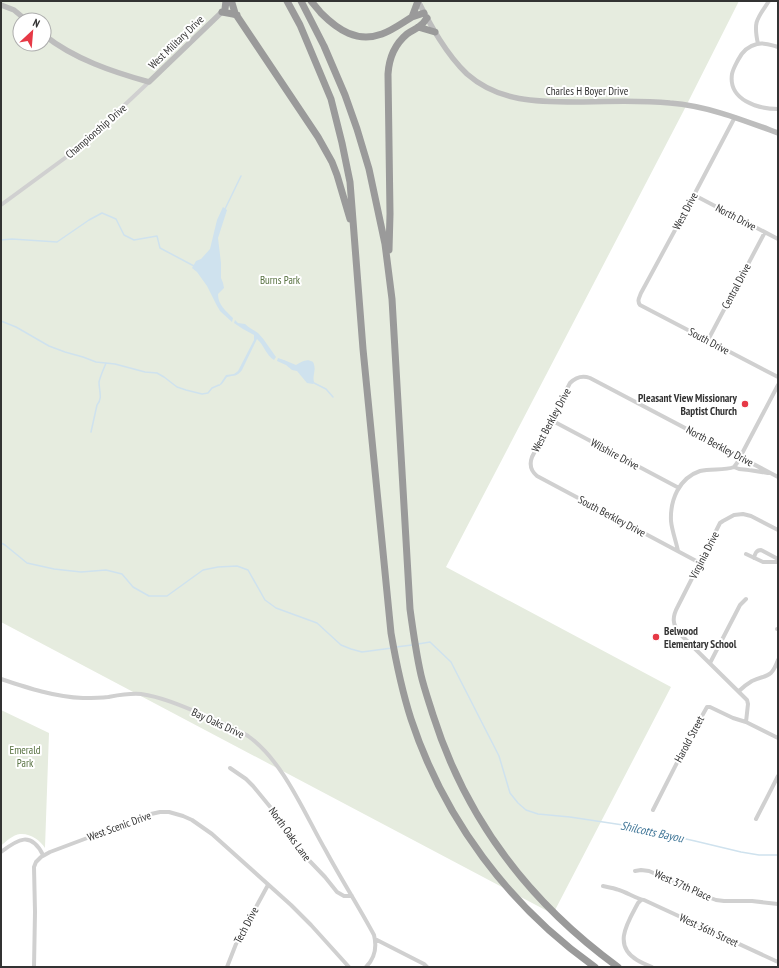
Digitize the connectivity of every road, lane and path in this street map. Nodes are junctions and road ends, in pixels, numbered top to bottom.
1 (287, 1) edge
2 (301, 1) edge
3 (311, 1) edge
4 (418, 1) edge
5 (769, 1) edge
6 (230, 2) edge
7 (1, 5) edge
8 (223, 11) junction
9 (16, 12) edge
10 (237, 15) junction
11 (426, 15) junction
12 (412, 17) junction
13 (418, 27) junction
14 (435, 32) junction
15 (52, 41) edge
16 (758, 44) junction
17 (778, 47) edge
18 (149, 82) junction
19 (778, 109) edge
20 (735, 117) junction
21 (778, 133) edge
22 (694, 195) junction
23 (1, 205) edge
24 (353, 230) junction
25 (765, 232) junction
26 (778, 239) edge
27 (388, 266) junction
28 (640, 305) joint
29 (708, 340) junction
30 (778, 377) edge
31 (576, 378) joint
32 (778, 385) edge
33 (551, 420) junction
34 (740, 457) junction
35 (530, 464) joint
36 (734, 467) junction
37 (773, 474) junction
38 (778, 477) edge
39 (679, 488) junction
40 (778, 530) edge
41 (678, 551) junction
42 (746, 554) dead end
43 (754, 558) junction
44 (778, 561) edge
45 (700, 562) junction
46 (746, 599) dead end
47 (778, 660) edge
48 (710, 663) junction
49 (1, 679) edge
50 (739, 691) junction
51 (746, 722) junction
52 (778, 738) edge
53 (230, 768) dead end
54 (778, 776) edge
55 (653, 810) dead end
56 (756, 819) dead end
57 (1, 852) edge
58 (43, 855) junction
59 (635, 871) dead end
60 (268, 885) junction
61 (603, 886) dead end
62 (352, 896) junction
63 (641, 900) junction
64 (778, 904) edge
65 (375, 939) junction
66 (778, 962) edge
67 (34, 967) edge
68 (227, 967) edge
69 (349, 967) edge
70 (366, 967) edge
71 (427, 967) edge
72 (595, 967) edge
73 (618, 967) edge
74 (652, 967) edge

1 - 24 highway
2 - 27 highway
3 - 12 highway
4 - 11 street, Charles H Boyer Drive
4 - 12 highway
5 - 16 street
6 - 8 highway
6 - 10 highway
7 - 9 street
8 - 10 highway
8 - 18 street, West Military Drive
10 - 24 highway
11 - 12 highway
11 - 13 highway
11 - 14 street, Charles H Boyer Drive
13 - 14 highway
13 - 27 highway
14 - 20 street, Charles H Boyer Drive
15 - 18 street
16 - 17 street
16 - 19 street
18 - 23 street, Championship Drive
20 - 21 street, Charles H Boyer Drive
20 - 22 street, West Drive
22 - 25 street, North Drive
22 - 28 street, West Drive
24 - 72 highway
25 - 26 street, North Drive
25 - 29 street, Central Drive
27 - 73 highway
28 - 29 street, South Drive
29 - 30 street, South Drive
31 - 33 street, West Berkley Drive
31 - 34 street, North Berkley Drive
32 - 34 street
33 - 35 street, West Berkley Drive
33 - 39 street, Wilshire Drive
34 - 36 street
34 - 37 street, North Berkley Drive
35 - 41 street, South Berkley Drive
36 - 37 street
36 - 39 street
37 - 38 street, North Berkley Drive
39 - 41 street
40 - 45 street, Virginia Drive
41 - 45 street, South Berkley Drive
42 - 43 street
43 - 44 street
43 - 44 street
45 - 48 street, Virginia Drive
46 - 48 street
47 - 50 street
48 - 50 street, Virginia Drive
49 - 62 street, Bay Oaks Drive
50 - 51 street, Virginia Drive
51 - 52 street
51 - 55 street, Harold Street
53 - 62 street, North Oaks Lane
54 - 56 street
57 - 58 street
58 - 60 street, West Scenic Drive
58 - 67 street
59 - 64 street, West 37th Place
60 - 68 street, Tech Drive
60 - 69 street, West Scenic Drive
61 - 63 street, West 36th Street
62 - 65 street, Bay Oaks Drive
63 - 66 street, West 36th Street
63 - 74 street
65 - 70 street
65 - 71 street

